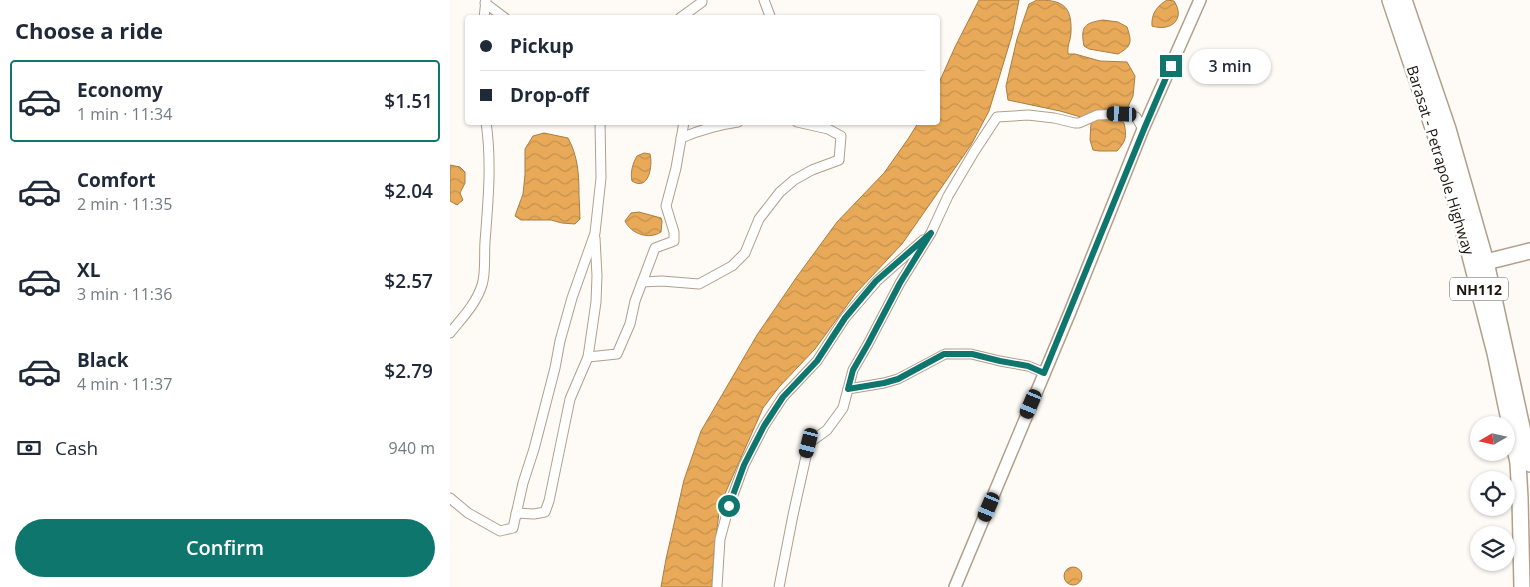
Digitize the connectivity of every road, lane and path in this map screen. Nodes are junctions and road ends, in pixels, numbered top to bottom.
1 (702, 0) edge
2 (764, 0) edge
3 (1200, 0) edge
4 (1390, 0) edge
5 (1404, 0) edge
6 (486, 1) edge
7 (484, 15) edge
8 (502, 15) edge
9 (685, 15) edge
10 (770, 15) edge
11 (486, 125) edge
12 (600, 125) edge
13 (683, 125) edge
14 (722, 125) edge
15 (810, 125) edge
16 (1144, 129) junction
17 (681, 138) junction
18 (595, 233) junction
19 (931, 233) junction
20 (1524, 252) edge
21 (1486, 262) junction
22 (1530, 264) edge
23 (642, 282) junction
24 (450, 333) edge
25 (588, 357) junction
26 (1044, 373) junction
27 (848, 389) junction
28 (1530, 464) edge
29 (450, 498) edge
30 (516, 513) junction
31 (717, 587) edge
32 (779, 587) edge
33 (955, 587) edge
34 (1522, 587) edge

1 - 9 street
2 - 10 street
3 - 16 street
4 - 34 highway, Barasat - Petrapole Highway / NH112
5 - 21 highway, Barasat - Petrapole Highway / NH112
6 - 7 street
6 - 8 street
11 - 24 street
12 - 18 street
13 - 17 street
14 - 17 street
15 - 23 street
16 - 19 street
16 - 26 street
17 - 23 street
18 - 25 street
18 - 30 street
19 - 27 street
19 - 31 street
20 - 21 highway
20 - 22 highway
21 - 28 highway, Barasat - Petrapole Highway / NH112
23 - 25 street
25 - 30 street
26 - 27 street
26 - 33 street
27 - 32 street
29 - 30 street

